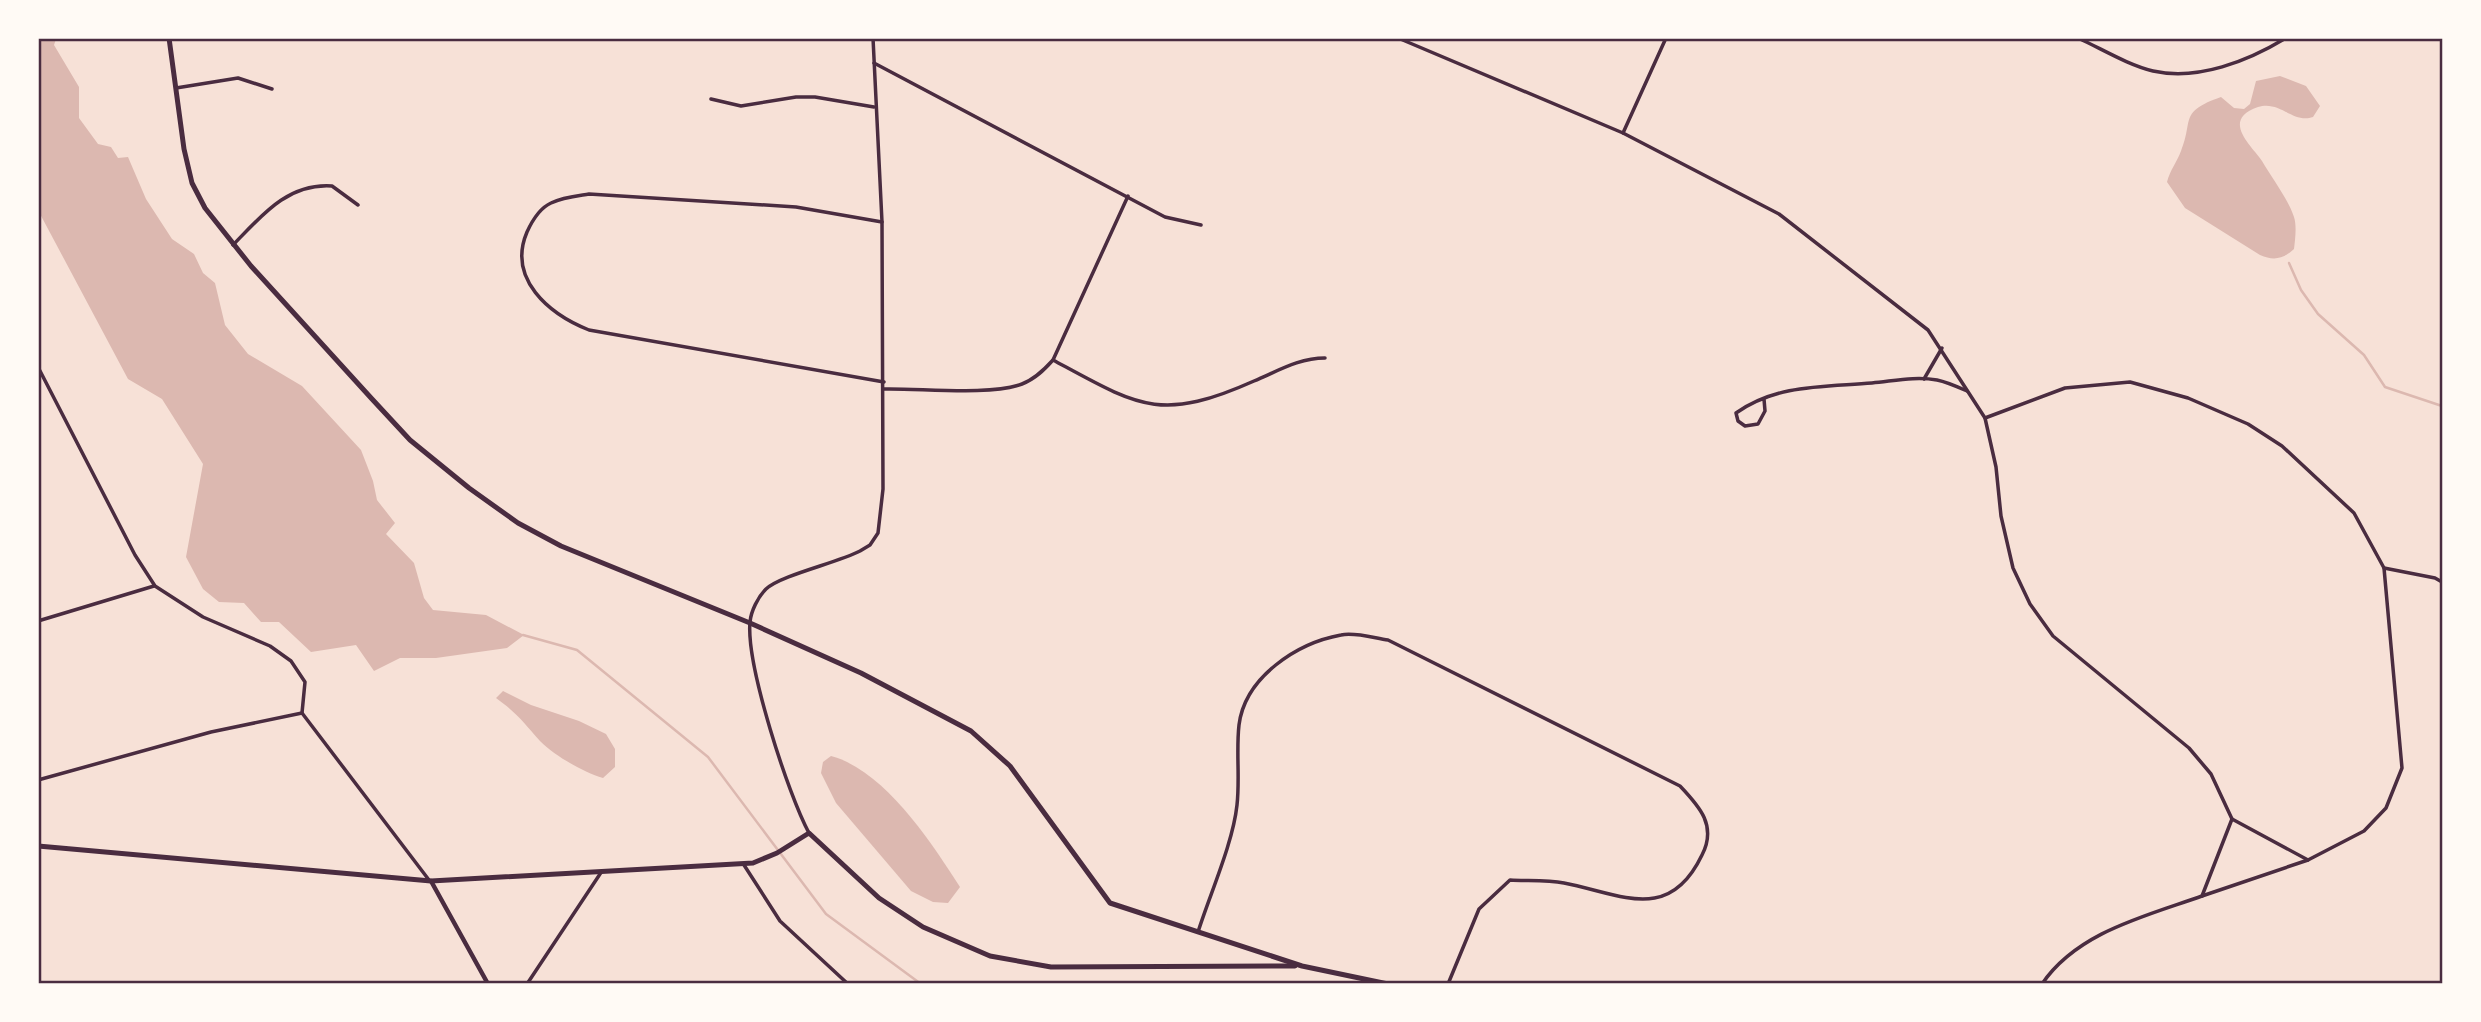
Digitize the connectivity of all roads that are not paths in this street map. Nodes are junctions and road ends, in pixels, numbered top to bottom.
1 (169, 38) edge
2 (873, 38) edge
3 (1398, 38) edge
4 (1666, 38) edge
5 (2078, 38) edge
6 (2286, 38) edge
7 (874, 63) junction
8 (175, 88) junction
9 (272, 89) dead end
10 (711, 99) dead end
11 (874, 107) junction
12 (1623, 133) junction
13 (1128, 196) junction
14 (358, 205) dead end
15 (882, 222) junction
16 (1202, 225) dead end
17 (233, 244) junction
18 (1942, 348) junction
19 (1325, 358) dead end
20 (1053, 360) junction
21 (38, 367) edge
22 (1924, 379) junction
23 (884, 382) junction
24 (884, 389) junction
25 (1969, 391) junction
26 (1764, 399) junction
27 (1985, 418) junction
28 (2384, 568) junction
29 (2442, 583) edge
30 (155, 586) junction
31 (38, 621) edge
32 (750, 622) junction
33 (302, 713) junction
34 (38, 780) edge
35 (2232, 819) junction
36 (808, 833) junction
37 (38, 846) edge
38 (2308, 860) junction
39 (744, 864) junction
40 (603, 870) junction
41 (431, 881) junction
42 (2202, 896) junction
43 (1198, 932) junction
44 (1302, 966) junction
45 (486, 983) edge
46 (527, 984) edge
47 (848, 984) edge
48 (1388, 984) edge
49 (1448, 984) edge
50 (2042, 984) edge

1 - 8 main road
2 - 7 street
3 - 12 street
4 - 12 street
5 - 6 street
7 - 11 street
7 - 13 street
8 - 9 street
8 - 17 main road
10 - 11 street
11 - 15 street
12 - 18 street
13 - 16 street
13 - 20 street
14 - 17 street
15 - 23 street
15 - 23 street
17 - 32 main road
18 - 22 street
18 - 25 street
19 - 20 street
20 - 24 street
21 - 30 street
22 - 25 street
22 - 26 street
23 - 24 street
24 - 32 street
25 - 27 street
26 - 26 street
27 - 28 street
27 - 35 street
28 - 29 street
28 - 38 street
30 - 31 street
30 - 33 street
32 - 36 street
32 - 43 main road
33 - 34 street
33 - 41 street
35 - 38 street
35 - 42 street
36 - 39 main road
36 - 44 main road
37 - 41 main road
38 - 42 street
39 - 40 main road
39 - 47 street
40 - 41 main road
40 - 46 street
41 - 45 street
42 - 50 street
43 - 44 main road
43 - 49 street
44 - 48 main road

